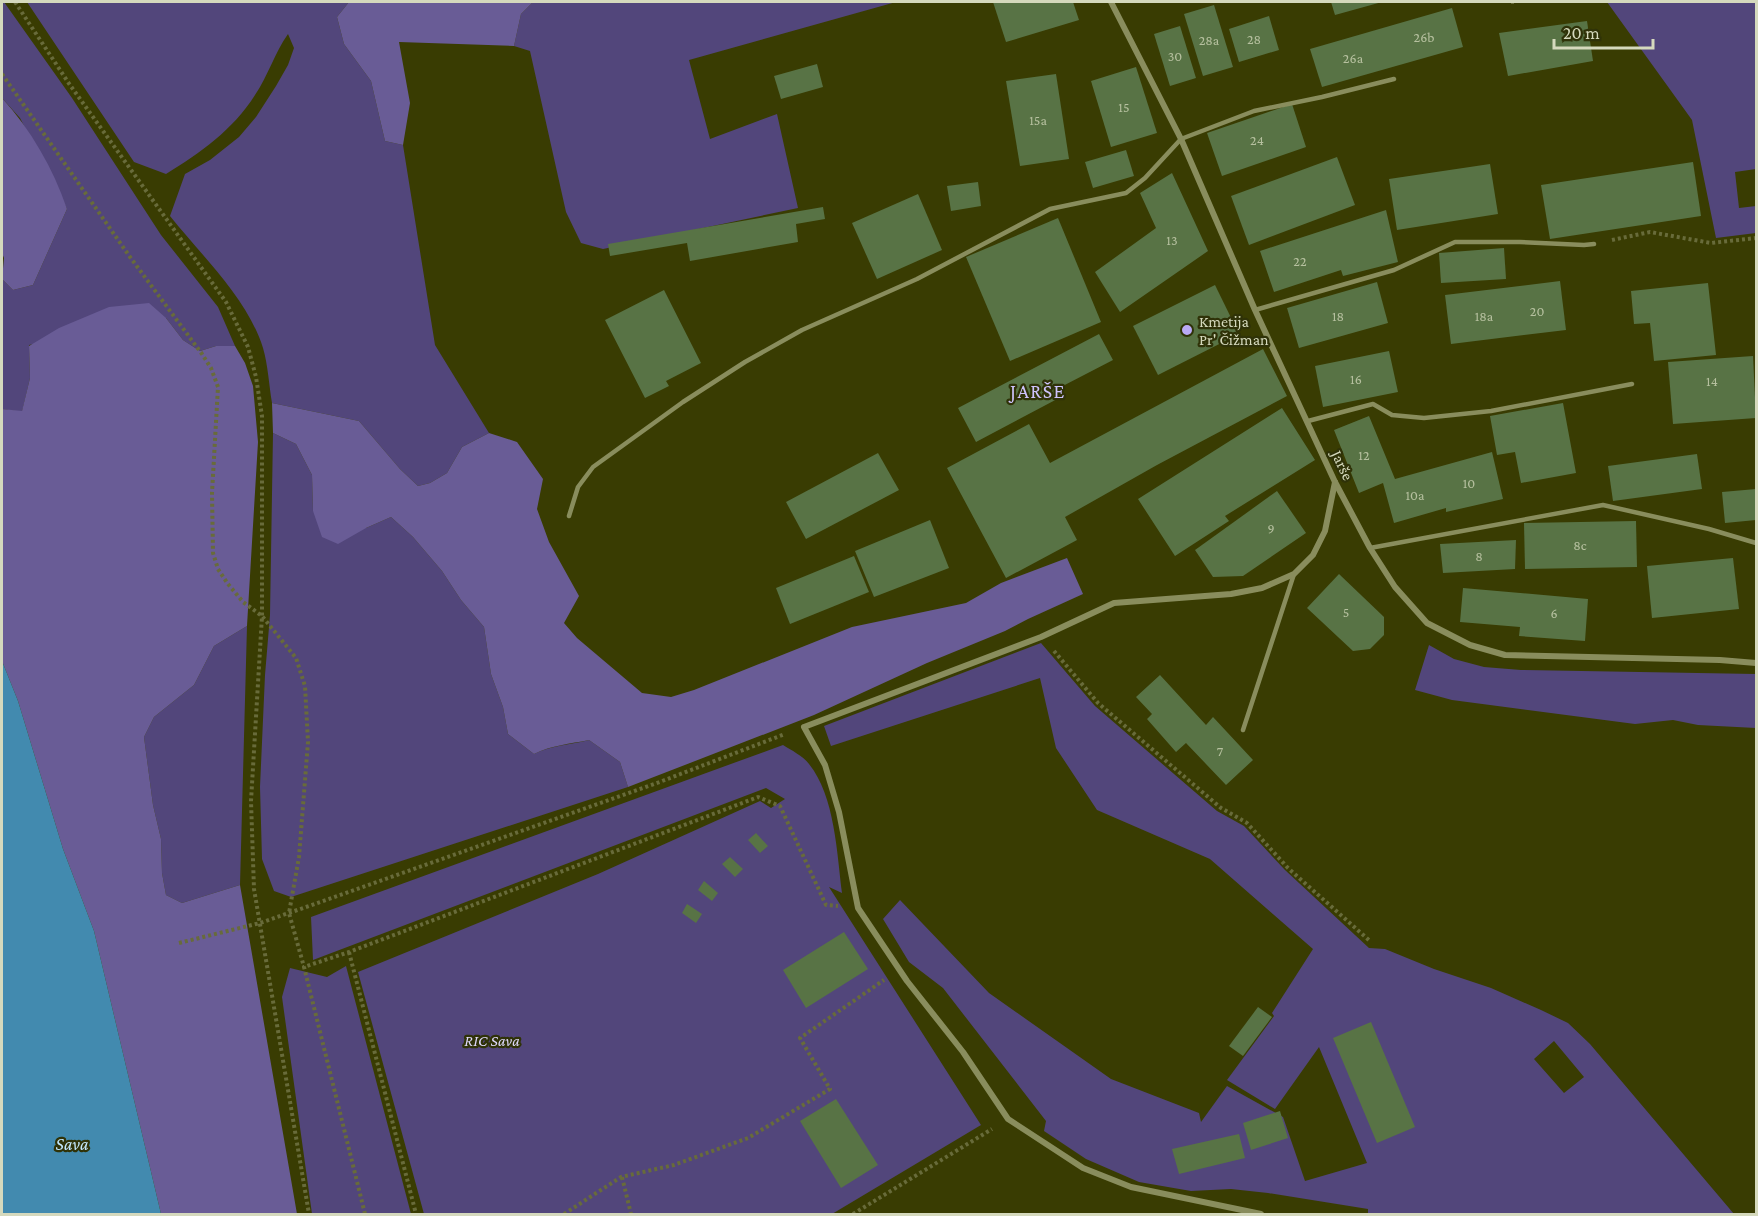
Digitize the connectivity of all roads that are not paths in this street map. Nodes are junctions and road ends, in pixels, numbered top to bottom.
1 (1112, 2) edge
2 (1394, 79) dead end
3 (1181, 139) junction
4 (1594, 244) road end
5 (1255, 310) junction
6 (1632, 384) dead end
7 (1308, 421) junction
8 (1335, 482) junction
9 (569, 516) dead end
10 (1756, 543) edge
11 (1370, 548) junction
12 (1294, 574) junction
13 (1756, 663) edge
14 (1243, 730) dead end
15 (1261, 1215) edge

1 - 3 street, Jarše
2 - 3 lane
3 - 5 street, Jarše
3 - 9 lane
4 - 5 lane
5 - 7 street, Jarše
6 - 7 lane
7 - 8 street, Jarše
8 - 11 street, Jarše
8 - 12 street
10 - 11 lane
11 - 13 street, Jarše
12 - 14 lane
12 - 15 street

